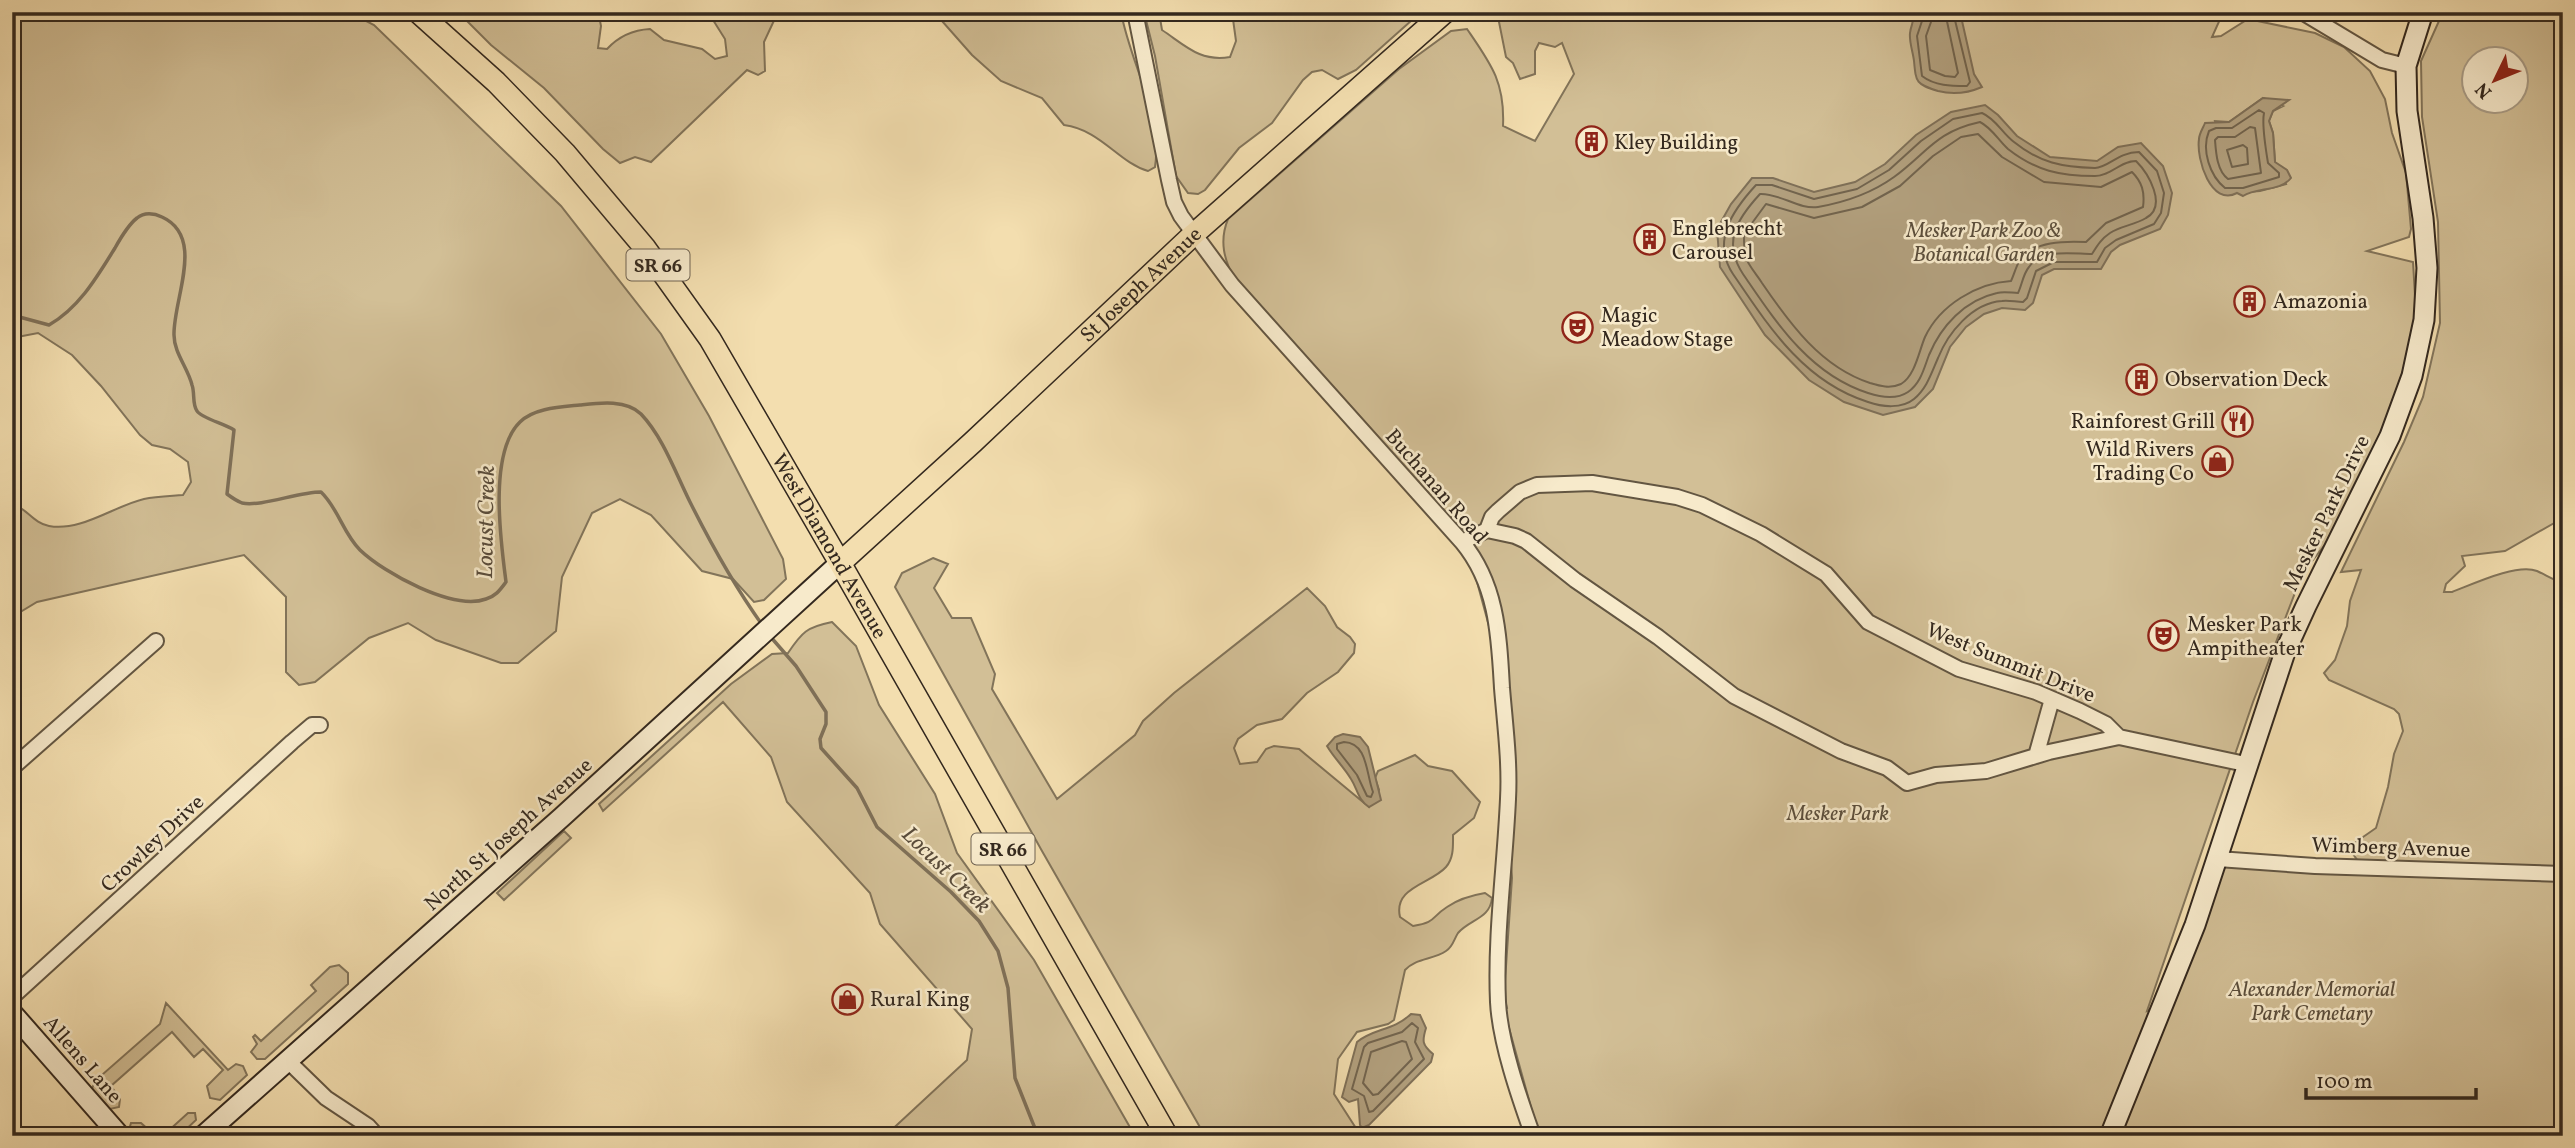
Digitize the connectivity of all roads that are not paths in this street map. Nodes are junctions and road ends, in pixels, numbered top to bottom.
1 (418, 12) edge
2 (1135, 12) edge
3 (1446, 12) edge
4 (2302, 12) edge
5 (2423, 12) edge
6 (2406, 66) junction
7 (1194, 234) junction
8 (1487, 530) junction
9 (1462, 542) junction
10 (840, 563) junction
11 (156, 641) dead end
12 (2052, 699) junction
13 (320, 725) dead end
14 (2119, 737) junction
15 (2036, 756) junction
16 (2250, 765) junction
17 (12, 768) edge
18 (2218, 859) junction
19 (2563, 874) edge
20 (12, 997) edge
21 (12, 1013) edge
22 (288, 1061) junction
23 (120, 1136) edge
24 (203, 1136) edge
25 (377, 1136) edge
26 (1167, 1136) edge
27 (1533, 1136) edge
28 (2110, 1136) edge

1 - 10 main road, West Diamond Avenue / SR 66
2 - 7 street, Buchanan Road
3 - 7 main road, St Joseph Avenue
4 - 6 street
5 - 6 street, Mesker Park Drive
6 - 16 street, Mesker Park Drive
7 - 9 street, Buchanan Road
7 - 10 main road, St Joseph Avenue
8 - 9 street, West Summit Drive
8 - 12 street, West Summit Drive
8 - 15 street, West Summit Drive
9 - 27 street, Buchanan Road
10 - 22 street, North St Joseph Avenue
10 - 26 main road, West Diamond Avenue / SR 66
11 - 17 street
12 - 14 street, West Summit Drive
12 - 15 street
13 - 20 street, Crowley Drive
14 - 15 street, West Summit Drive
14 - 16 street, West Summit Drive
16 - 18 street, Mesker Park Drive
18 - 19 street, Wimberg Avenue
18 - 28 street, Mesker Park Drive
21 - 23 street, Allens Lane
22 - 24 street, North St Joseph Avenue
22 - 25 street

